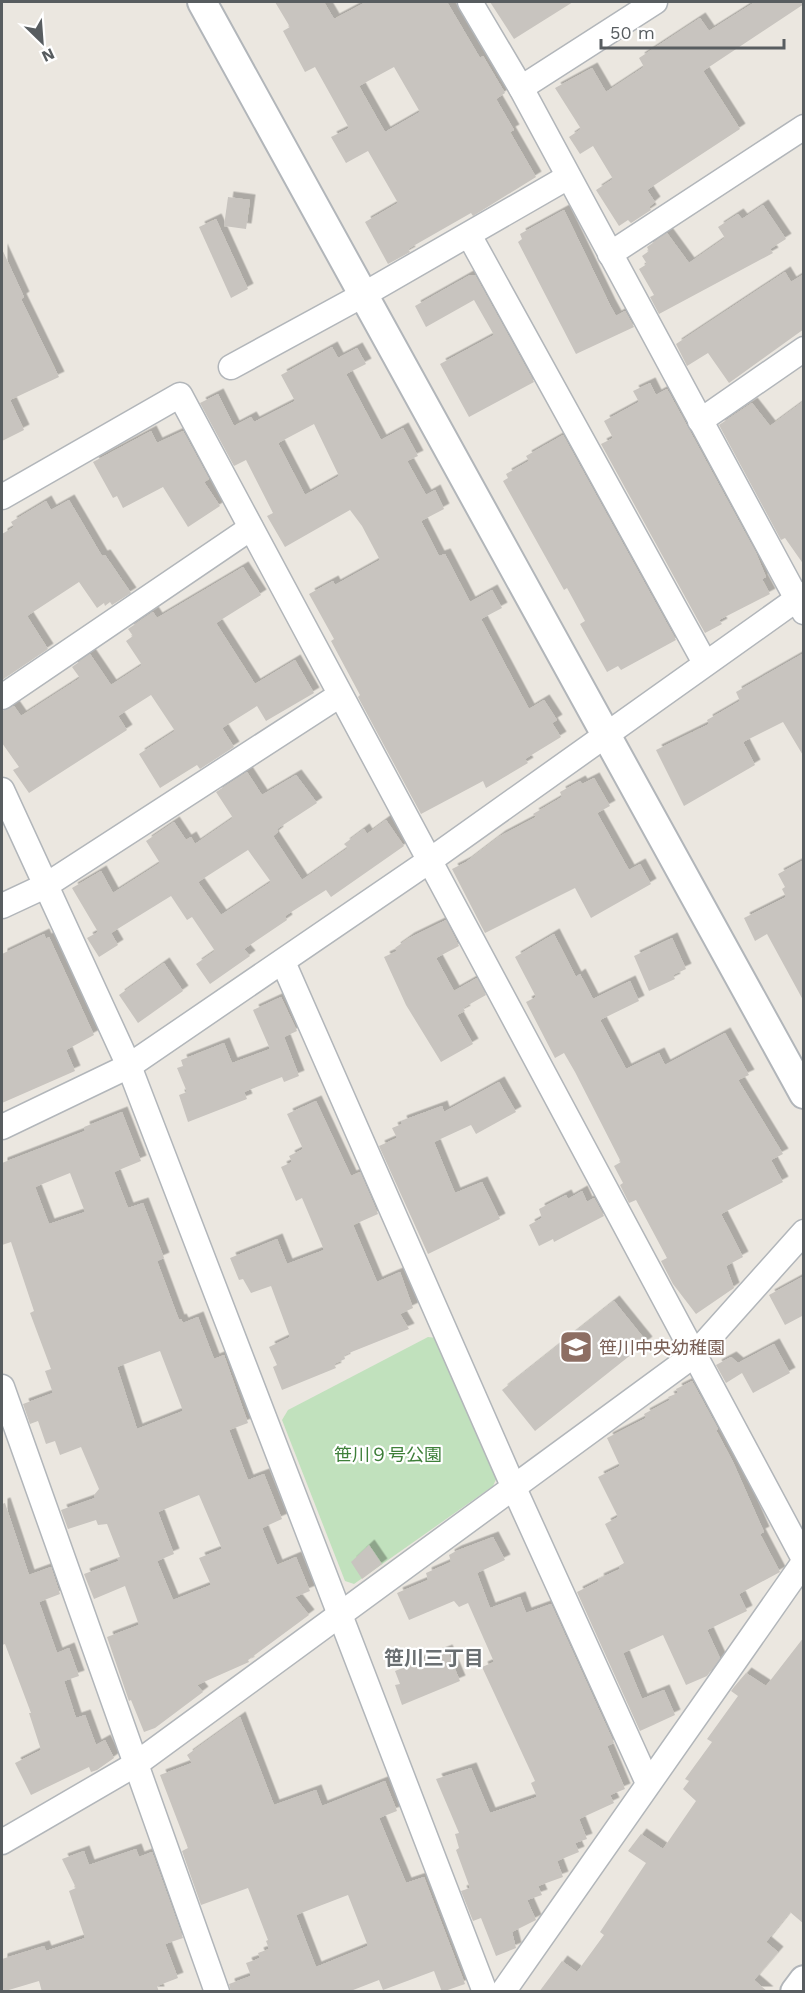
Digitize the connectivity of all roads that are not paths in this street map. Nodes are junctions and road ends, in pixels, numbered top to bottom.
1 (202, 2) edge
2 (470, 2) edge
3 (656, 2) edge
4 (520, 88) junction
5 (804, 127) edge
6 (568, 177) junction
7 (469, 234) junction
8 (610, 254) junction
9 (363, 296) junction
10 (804, 349) edge
11 (231, 367) dead end
12 (700, 421) junction
13 (2, 497) edge
14 (251, 528) junction
15 (801, 601) edge
16 (705, 663) junction
17 (340, 695) junction
18 (2, 697) edge
19 (604, 735) junction
20 (2, 790) edge
21 (429, 861) junction
22 (45, 886) junction
23 (2, 906) edge
24 (283, 962) junction
25 (129, 1066) junction
26 (804, 1094) edge
27 (2, 1127) edge
28 (804, 1232) edge
29 (694, 1355) junction
30 (2, 1387) edge
31 (514, 1488) junction
32 (804, 1561) edge
33 (340, 1614) junction
34 (136, 1764) junction
35 (648, 1783) junction
36 (2, 1842) edge
37 (804, 1980) edge
38 (217, 1992) edge
39 (485, 1992) edge
40 (503, 1992) edge
41 (795, 1992) edge

1 - 9 street
2 - 4 street
3 - 4 street
4 - 6 street
5 - 8 street
6 - 7 street
6 - 8 street
7 - 9 street
7 - 16 street
8 - 12 street
9 - 11 street
9 - 19 street
10 - 12 street
12 - 15 street
13 - 14 street
14 - 17 street
14 - 18 street
15 - 16 street
16 - 19 street
17 - 21 street
17 - 22 street
19 - 21 street
19 - 26 street
20 - 22 street
21 - 24 street
21 - 29 street
22 - 23 street
22 - 25 street
24 - 25 street
24 - 31 street
25 - 27 street
25 - 33 street
28 - 29 street
29 - 31 street
29 - 32 street
30 - 34 street
31 - 33 street
31 - 35 street
32 - 35 street
33 - 34 street
33 - 39 street
34 - 36 street
34 - 38 street
35 - 40 street
37 - 41 street

